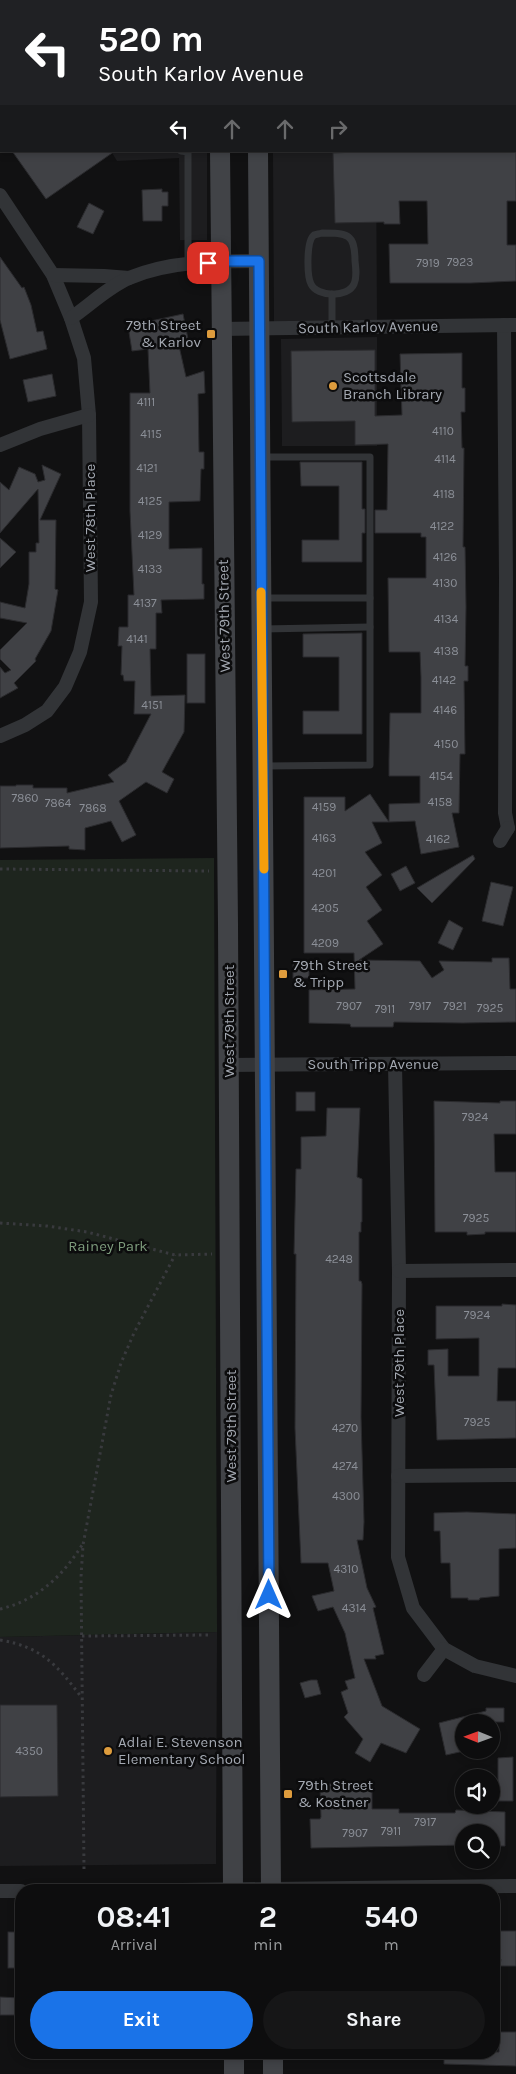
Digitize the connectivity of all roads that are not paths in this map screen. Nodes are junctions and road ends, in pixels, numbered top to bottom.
1 (188, 152) edge
2 (220, 152) edge
3 (258, 152) edge
4 (0, 195) edge
5 (220, 261) junction
6 (259, 261) junction
7 (188, 264) junction
8 (53, 275) junction
9 (129, 278) junction
10 (332, 294) junction
11 (71, 318) junction
12 (510, 325) edge
13 (332, 327) junction
14 (260, 328) junction
15 (220, 329) junction
16 (89, 415) junction
17 (0, 445) edge
18 (260, 457) junction
19 (511, 579) edge
20 (261, 598) junction
21 (370, 598) junction
22 (370, 627) junction
23 (262, 629) junction
24 (0, 736) edge
25 (263, 766) junction
26 (512, 829) edge
27 (500, 841) dead end
28 (516, 1063) edge
29 (395, 1064) junction
30 (229, 1065) junction
31 (265, 1065) junction
32 (516, 1270) edge
33 (399, 1271) junction
34 (516, 1475) edge
35 (398, 1476) junction
36 (444, 1649) junction
37 (424, 1675) dead end
38 (516, 1676) edge
39 (233, 1884) edge
40 (271, 1884) edge
41 (500, 1886) edge
42 (516, 1886) edge
43 (0, 1891) edge
44 (15, 1891) edge
45 (234, 2059) edge
46 (273, 2059) edge
47 (234, 2074) edge
48 (273, 2074) edge

1 - 7 lane
2 - 5 main road, West 79th Street
3 - 6 main road
4 - 8 street
5 - 6 street
5 - 7 street
5 - 15 main road, West 79th Street
6 - 14 main road
7 - 9 street
8 - 9 street
8 - 11 street
9 - 11 street
10 - 10 lane
10 - 13 lane
11 - 16 street, West 78th Place
12 - 13 street, South Karlov Avenue
12 - 19 street
13 - 14 street, South Karlov Avenue
14 - 15 street, South Karlov Avenue
14 - 18 main road
15 - 30 main road, West 79th Street
16 - 17 street
16 - 24 street, West 78th Place
18 - 20 main road
18 - 21 lane
19 - 26 street
20 - 21 lane
20 - 23 main road
21 - 22 lane
22 - 23 lane
22 - 25 lane
23 - 25 main road
25 - 31 main road
26 - 27 street
28 - 29 street, South Tripp Avenue
29 - 31 street, South Tripp Avenue
29 - 33 street, West 79th Place
30 - 31 street, South Tripp Avenue
30 - 39 main road, West 79th Street
31 - 40 main road
32 - 33 street
33 - 35 street, West 79th Place
34 - 35 street
35 - 36 street, West 79th Place
36 - 37 street
36 - 38 street
41 - 42 street
43 - 44 street
45 - 47 main road
46 - 48 main road

